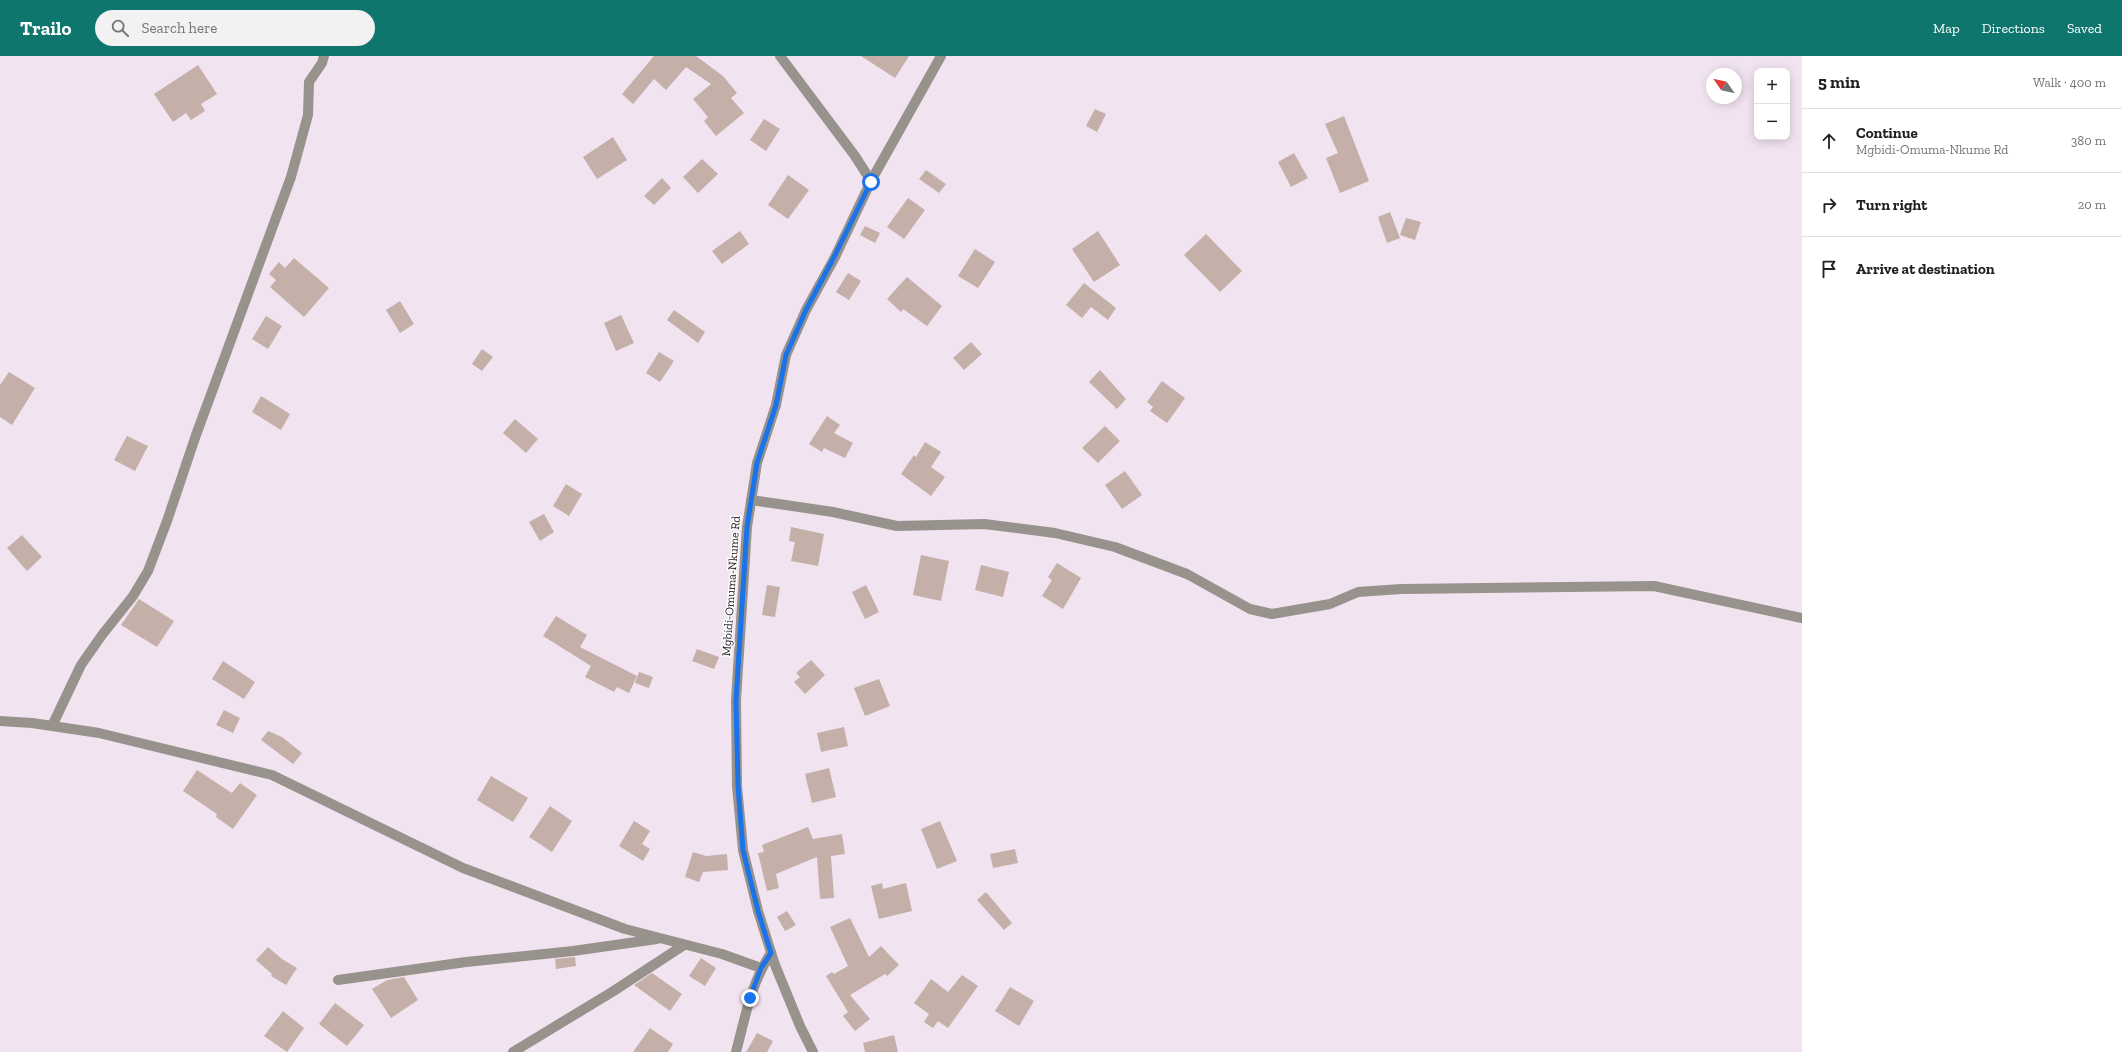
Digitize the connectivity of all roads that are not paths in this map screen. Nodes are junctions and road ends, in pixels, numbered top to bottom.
1 (324, 56) edge
2 (780, 56) edge
3 (941, 56) edge
4 (871, 182) junction
5 (751, 500) junction
6 (1802, 618) edge
7 (0, 721) edge
8 (52, 726) junction
9 (662, 939) junction
10 (684, 945) junction
11 (771, 953) junction
12 (761, 968) junction
13 (338, 980) dead end
14 (513, 1052) edge
15 (736, 1052) edge
16 (813, 1052) edge

1 - 8 street
2 - 4 street
3 - 4 street, Mgbidi-Omuma-Nkume Rd
4 - 5 street, Mgbidi-Omuma-Nkume Rd
5 - 6 street
5 - 11 street, Mgbidi-Omuma-Nkume Rd
7 - 8 street
8 - 9 street
9 - 10 street
9 - 13 street
10 - 12 street
10 - 14 street
11 - 12 street
11 - 16 street, Mgbidi-Omuma-Nkume Rd
12 - 15 street

